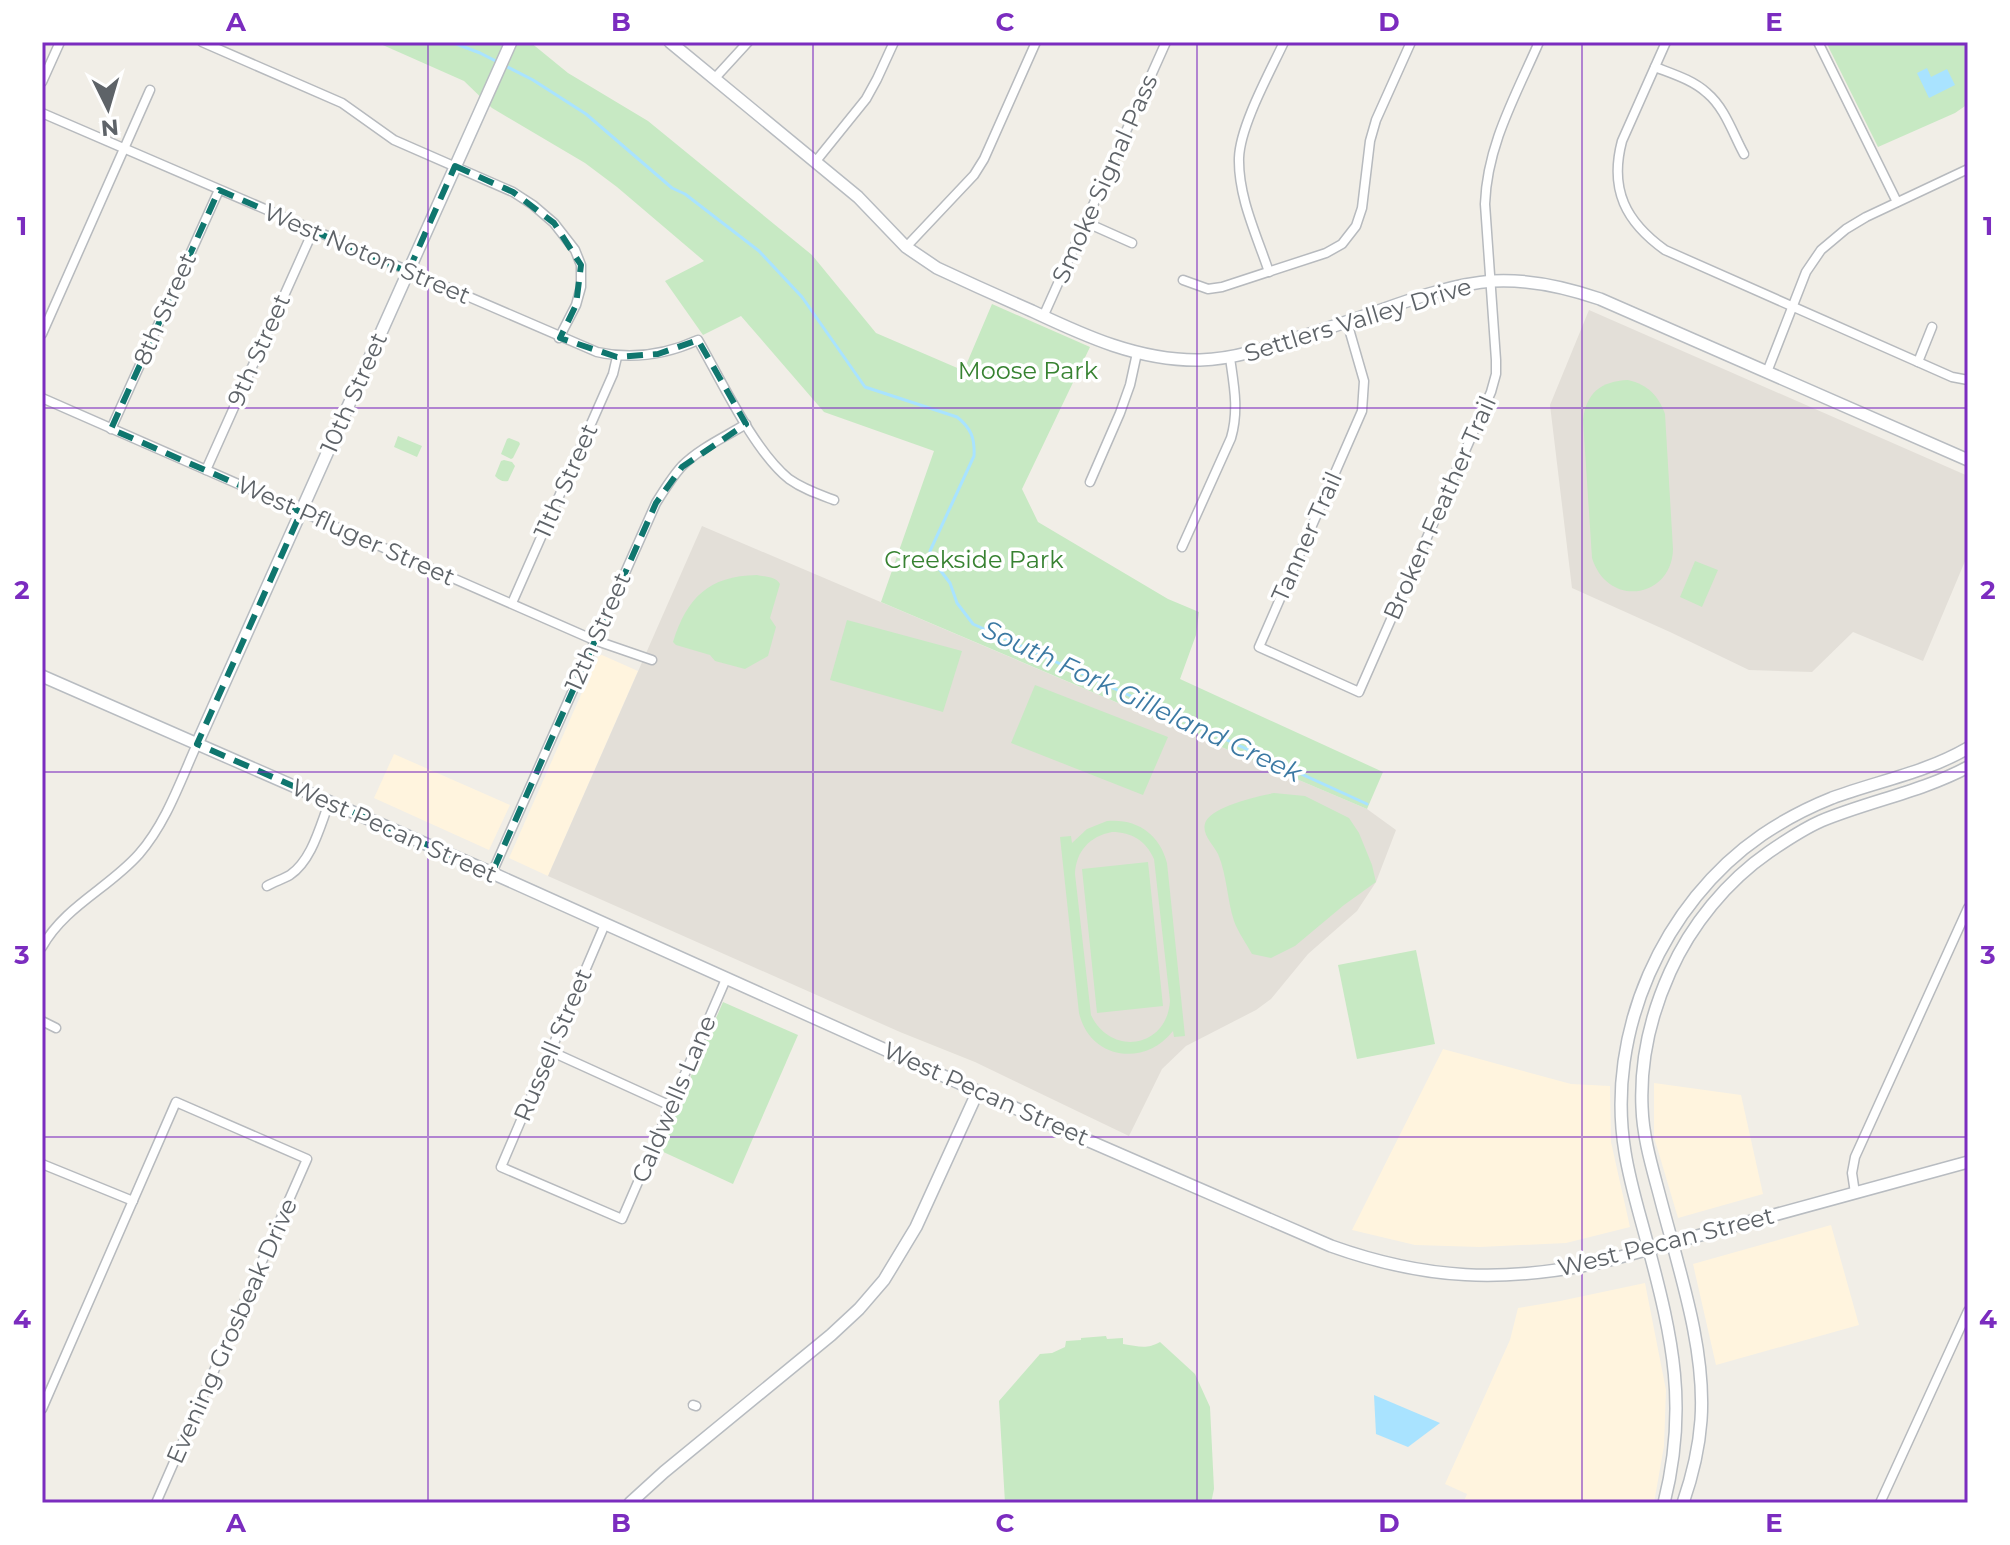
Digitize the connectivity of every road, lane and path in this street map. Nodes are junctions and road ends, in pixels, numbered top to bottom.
1 (60, 42) edge
2 (202, 42) edge
3 (670, 42) edge
4 (748, 42) edge
5 (894, 42) edge
6 (1036, 42) edge
7 (1166, 42) edge
8 (1284, 42) edge
9 (1411, 42) edge
10 (1539, 42) edge
11 (1666, 42) edge
12 (1818, 42) edge
13 (510, 46) edge
14 (1655, 67) junction
15 (715, 78) junction
16 (42, 82) edge
17 (150, 90) dead end
18 (42, 113) edge
19 (124, 149) junction
20 (1744, 154) dead end
21 (816, 161) junction
22 (455, 166) junction
23 (1968, 169) edge
24 (219, 190) junction
25 (1897, 202) junction
26 (1085, 222) junction
27 (313, 231) junction
28 (1132, 243) dead end
29 (906, 247) junction
30 (408, 272) junction
31 (1269, 272) junction
32 (1183, 280) dead end
33 (1491, 281) junction
34 (1792, 306) junction
35 (1043, 317) junction
36 (1347, 322) junction
37 (1932, 327) dead end
38 (42, 334) edge
39 (559, 338) junction
40 (1137, 353) junction
41 (617, 357) junction
42 (1230, 358) junction
43 (1918, 362) junction
44 (1767, 372) junction
45 (1968, 380) edge
46 (42, 398) edge
47 (746, 424) junction
48 (111, 429) junction
49 (1968, 460) edge
50 (206, 470) junction
51 (1090, 482) dead end
52 (834, 500) dead end
53 (301, 512) junction
54 (1182, 547) dead end
55 (512, 603) junction
56 (594, 640) junction
57 (652, 660) dead end
58 (42, 676) edge
59 (1359, 692) joint
60 (197, 744) junction
61 (1968, 748) edge
62 (1968, 767) edge
63 (1864, 787) junction
64 (329, 803) junction
65 (1869, 805) junction
66 (1787, 818) junction
67 (1797, 834) junction
68 (492, 873) junction
69 (267, 886) dead end
70 (1688, 906) junction
71 (1968, 908) edge
72 (1702, 917) junction
73 (605, 924) junction
74 (42, 947) edge
75 (726, 979) junction
76 (42, 1021) edge
77 (56, 1028) dead end
78 (550, 1051) junction
79 (1641, 1090) junction
80 (978, 1091) junction
81 (1622, 1091) junction
82 (671, 1106) junction
83 (1968, 1162) edge
84 (42, 1164) edge
85 (1855, 1193) junction
86 (133, 1201) junction
87 (622, 1219) joint
88 (1672, 1243) junction
89 (1649, 1249) junction
90 (1968, 1311) edge
91 (42, 1409) edge
92 (1674, 1454) junction
93 (1695, 1458) junction
94 (156, 1503) edge
95 (630, 1503) edge
96 (1664, 1503) edge
97 (1683, 1503) edge
98 (1880, 1503) edge

1 - 16 street
2 - 22 street
3 - 15 main road, Settlers Valley Drive
4 - 15 street
5 - 21 street
6 - 29 street
7 - 26 street, Smoke Signal Pass
8 - 31 street
9 - 31 street
10 - 33 street, Broken Feather Trail
11 - 14 street
12 - 25 street
13 - 22 main road, 10th Street
14 - 20 street
14 - 34 street
15 - 21 main road, Settlers Valley Drive
17 - 19 street
18 - 19 street, West Noton Street
19 - 24 street, West Noton Street
19 - 38 street
21 - 29 main road, Settlers Valley Drive
22 - 30 main road, 10th Street
22 - 39 street
23 - 25 street
24 - 27 street, West Noton Street
24 - 48 street, 8th Street
25 - 34 street
26 - 28 street
26 - 35 street, Smoke Signal Pass
27 - 30 street, West Noton Street
27 - 50 street, 9th Street
29 - 35 main road, Settlers Valley Drive
30 - 39 street, West Noton Street
30 - 53 main road, 10th Street
31 - 32 street
33 - 36 main road, Settlers Valley Drive
33 - 44 main road, Settlers Valley Drive
33 - 59 street, Broken Feather Trail
34 - 43 street
34 - 44 street
35 - 40 main road, Settlers Valley Drive
36 - 42 main road, Settlers Valley Drive
36 - 59 street, Tanner Trail
37 - 43 street
39 - 41 street, West Noton Street
40 - 42 main road, Settlers Valley Drive
40 - 51 street
41 - 47 street, West Noton Street
41 - 55 street, 11th Street
42 - 54 street
43 - 45 street
44 - 49 main road, Settlers Valley Drive
46 - 48 street, West Pfluger Street
47 - 52 street
47 - 56 street, 12th Street
48 - 50 street, West Pfluger Street
50 - 53 street, West Pfluger Street
53 - 55 street, West Pfluger Street
53 - 60 main road, 10th Street
55 - 56 street, West Pfluger Street
56 - 57 street, West Pfluger Street
56 - 68 street, 12th Street
58 - 60 main road, West Pecan Street
60 - 64 main road, West Pecan Street
60 - 74 street
61 - 63 main road
62 - 65 main road
63 - 65 main road
63 - 66 main road
64 - 68 main road, West Pecan Street
64 - 69 street
65 - 67 main road
66 - 67 main road
66 - 70 main road
67 - 72 main road
68 - 73 main road, West Pecan Street
70 - 72 main road
70 - 81 main road
71 - 85 street
72 - 79 main road
73 - 75 main road, West Pecan Street
73 - 78 street, Russell Street
75 - 80 main road, West Pecan Street
75 - 82 street, Caldwells Lane
76 - 77 street
78 - 82 street
78 - 87 street, Russell Street
79 - 81 main road
79 - 88 main road
80 - 89 main road, West Pecan Street
80 - 95 main road
81 - 89 main road
82 - 87 street, Caldwells Lane
83 - 85 main road, West Pecan Street
84 - 86 street
85 - 88 main road, West Pecan Street
86 - 91 street
86 - 94 street, Evening Grosbeak Drive
88 - 89 main road, West Pecan Street
88 - 93 main road
89 - 92 main road
90 - 98 street
92 - 93 main road
92 - 96 main road
93 - 97 main road

